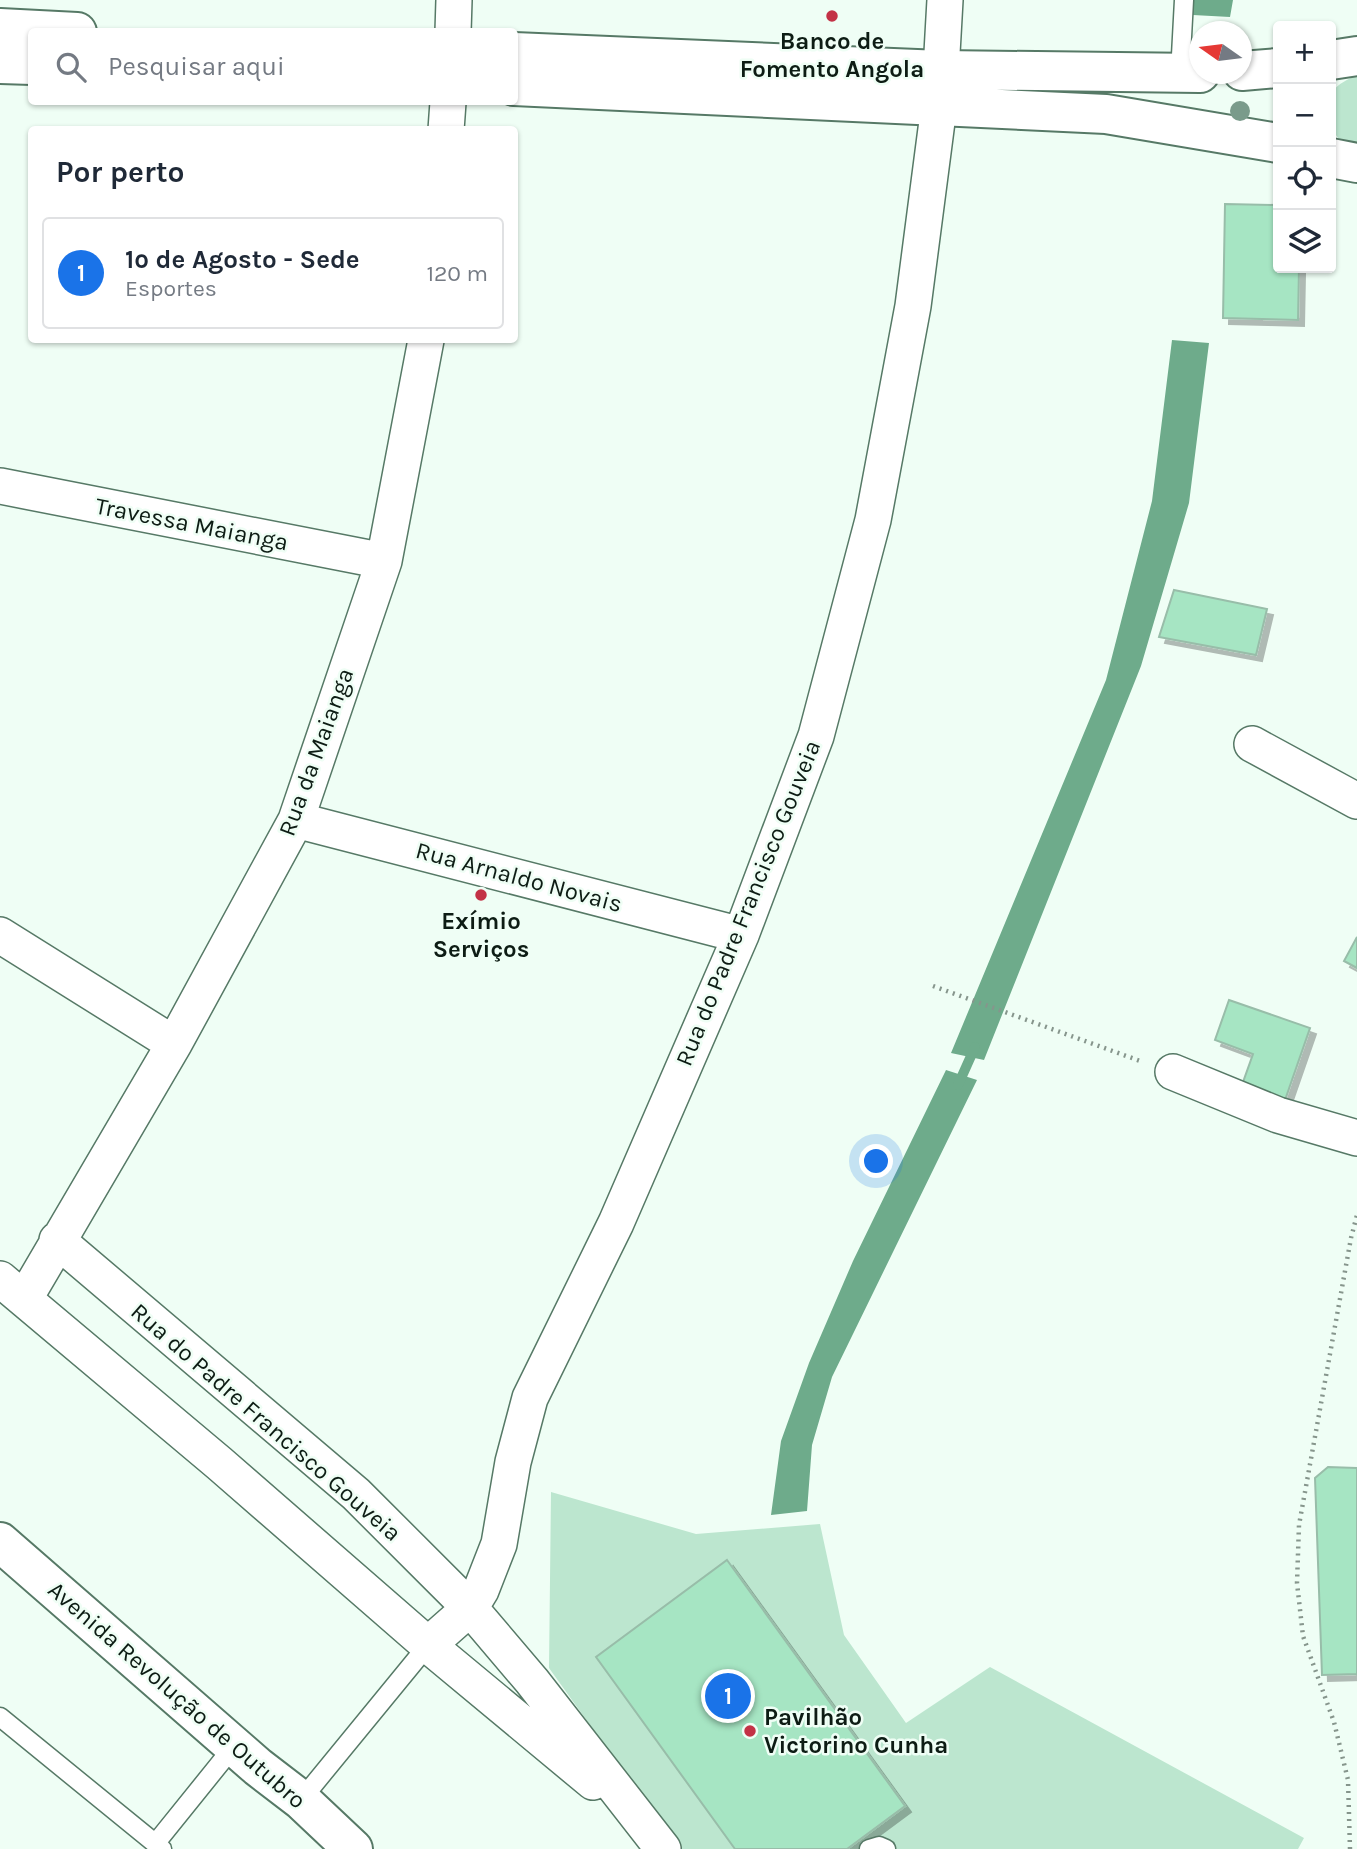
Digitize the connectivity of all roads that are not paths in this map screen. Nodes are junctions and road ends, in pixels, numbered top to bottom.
1 (454, 0) edge
2 (946, 0) edge
3 (1184, 0) edge
4 (0, 28) edge
5 (453, 28) edge
6 (28, 29) edge
7 (518, 52) edge
8 (1189, 62) edge
9 (0, 64) edge
10 (28, 65) edge
11 (1273, 69) edge
12 (1252, 71) edge
13 (1189, 74) edge
14 (518, 86) edge
15 (940, 88) junction
16 (449, 105) edge
17 (446, 126) edge
18 (1273, 142) edge
19 (425, 343) edge
20 (0, 486) edge
21 (384, 561) junction
22 (1252, 744) dead end
23 (1357, 801) edge
24 (296, 820) junction
25 (0, 935) edge
26 (741, 935) junction
27 (174, 1045) junction
28 (1174, 1072) road end
29 (1357, 1138) edge
30 (57, 1240) junction
31 (13, 1289) edge
32 (0, 1542) edge
33 (470, 1608) junction
34 (428, 1645) junction
35 (0, 1717) edge
36 (234, 1746) junction
37 (301, 1800) junction
38 (654, 1837) edge
39 (338, 1844) edge
40 (158, 1846) edge
41 (869, 1849) edge
42 (886, 1849) edge

1 - 5 street
2 - 15 street, Rua do Padre Francisco Gouveia
3 - 8 lane
4 - 6 street
7 - 15 street
9 - 10 street
11 - 12 street
13 - 15 street
14 - 15 street
15 - 18 street
15 - 26 street, Rua do Padre Francisco Gouveia
16 - 17 street
19 - 21 street, Rua da Maianga
20 - 21 street, Travessa Maianga
21 - 24 street, Rua da Maianga
22 - 23 street
24 - 26 street, Rua Arnaldo Novais
24 - 27 street, Rua da Maianga
25 - 27 street
26 - 33 street, Rua do Padre Francisco Gouveia
27 - 30 street, Rua da Maianga
28 - 29 street
30 - 31 street
30 - 33 street, Rua do Padre Francisco Gouveia
31 - 34 street, Rua do Padre Francisco Gouveia
32 - 36 street, Avenida Revolução de Outubro
33 - 34 street, Rua do Padre Francisco Gouveia
33 - 38 street, Rua do Padre Francisco Gouveia
34 - 37 lane
34 - 38 street, Rua do Padre Francisco Gouveia
35 - 40 lane
36 - 37 street, Avenida Revolução de Outubro
36 - 40 lane
37 - 39 street, Avenida Revolução de Outubro
41 - 42 lane

